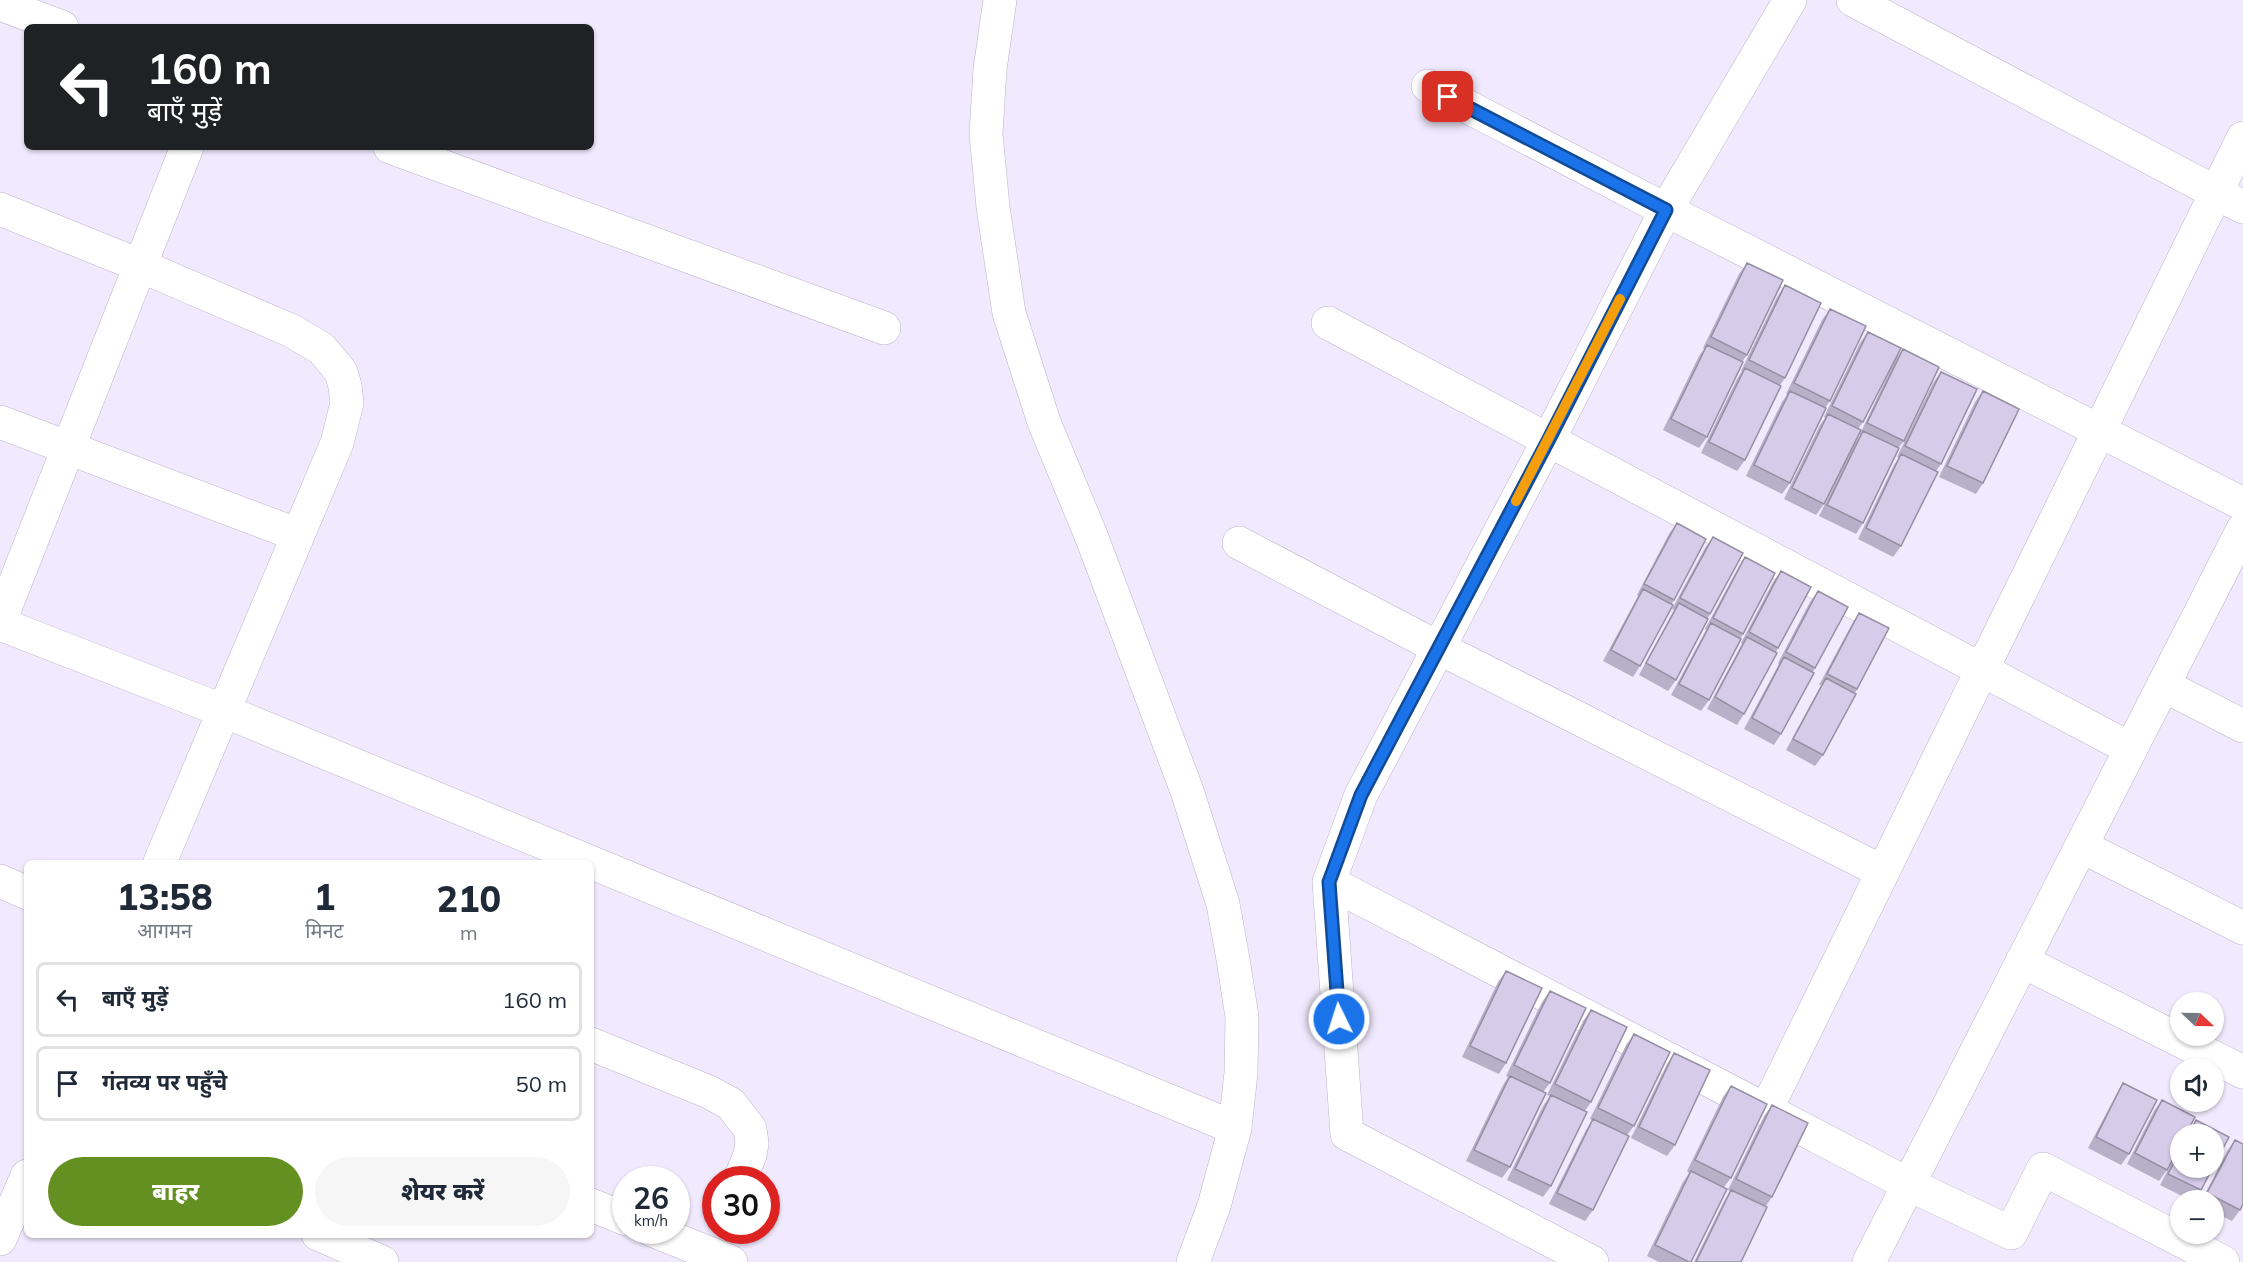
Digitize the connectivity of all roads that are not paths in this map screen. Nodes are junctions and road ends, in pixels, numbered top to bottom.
1 (1000, 0) edge
2 (1790, 0) edge
3 (1853, 0) edge
4 (0, 4) edge
5 (54, 24) edge
6 (1428, 86) dead end
7 (2243, 138) edge
8 (186, 150) edge
9 (398, 150) edge
10 (2229, 200) edge
11 (0, 209) edge
12 (1666, 210) junction
13 (139, 265) junction
14 (1328, 323) dead end
15 (884, 328) dead end
16 (0, 422) edge
17 (2099, 431) junction
18 (1549, 439) junction
19 (68, 448) junction
20 (2243, 504) edge
21 (2243, 529) edge
22 (298, 535) junction
23 (1239, 543) dead end
24 (0, 622) edge
25 (1437, 647) junction
26 (1982, 670) junction
27 (2163, 686) junction
28 (224, 711) junction
29 (2243, 726) edge
30 (2130, 749) junction
31 (2081, 846) junction
32 (161, 860) edge
33 (585, 860) edge
34 (594, 864) edge
35 (1883, 872) junction
36 (0, 881) edge
37 (1329, 882) junction
38 (24, 892) edge
39 (2243, 928) edge
40 (2022, 961) junction
41 (594, 1045) edge
42 (2243, 1072) edge
43 (1766, 1110) junction
44 (1235, 1128) junction
45 (745, 1166) edge
46 (24, 1183) edge
47 (1908, 1184) junction
48 (594, 1206) edge
49 (612, 1213) edge
50 (327, 1238) edge
51 (0, 1239) edge
52 (690, 1243) edge
53 (716, 1252) edge
54 (382, 1262) edge
55 (1193, 1262) edge
56 (1592, 1262) edge
57 (1869, 1262) edge
58 (2223, 1262) edge

1 - 44 street
2 - 12 street
3 - 10 street
4 - 5 street
6 - 12 street
7 - 10 street
8 - 13 street
9 - 15 street
10 - 17 street
11 - 13 street
12 - 17 street
12 - 18 street
13 - 19 street
13 - 22 street
14 - 18 street
16 - 19 street
17 - 20 street
17 - 26 street
18 - 25 street
18 - 26 street
19 - 22 street
19 - 24 street
21 - 27 street
22 - 28 street
23 - 25 street
24 - 28 street
25 - 35 street
25 - 37 street
26 - 30 street
26 - 35 street
27 - 29 street
27 - 30 street
28 - 32 street
28 - 33 street
30 - 31 street
31 - 39 street
31 - 40 street
34 - 44 street
35 - 43 street
36 - 38 street
37 - 43 street
37 - 56 street
40 - 42 street
40 - 47 street
41 - 45 street
43 - 47 street
44 - 55 street
46 - 51 street
47 - 57 street
47 - 58 street
48 - 49 street
50 - 54 street
52 - 53 street

